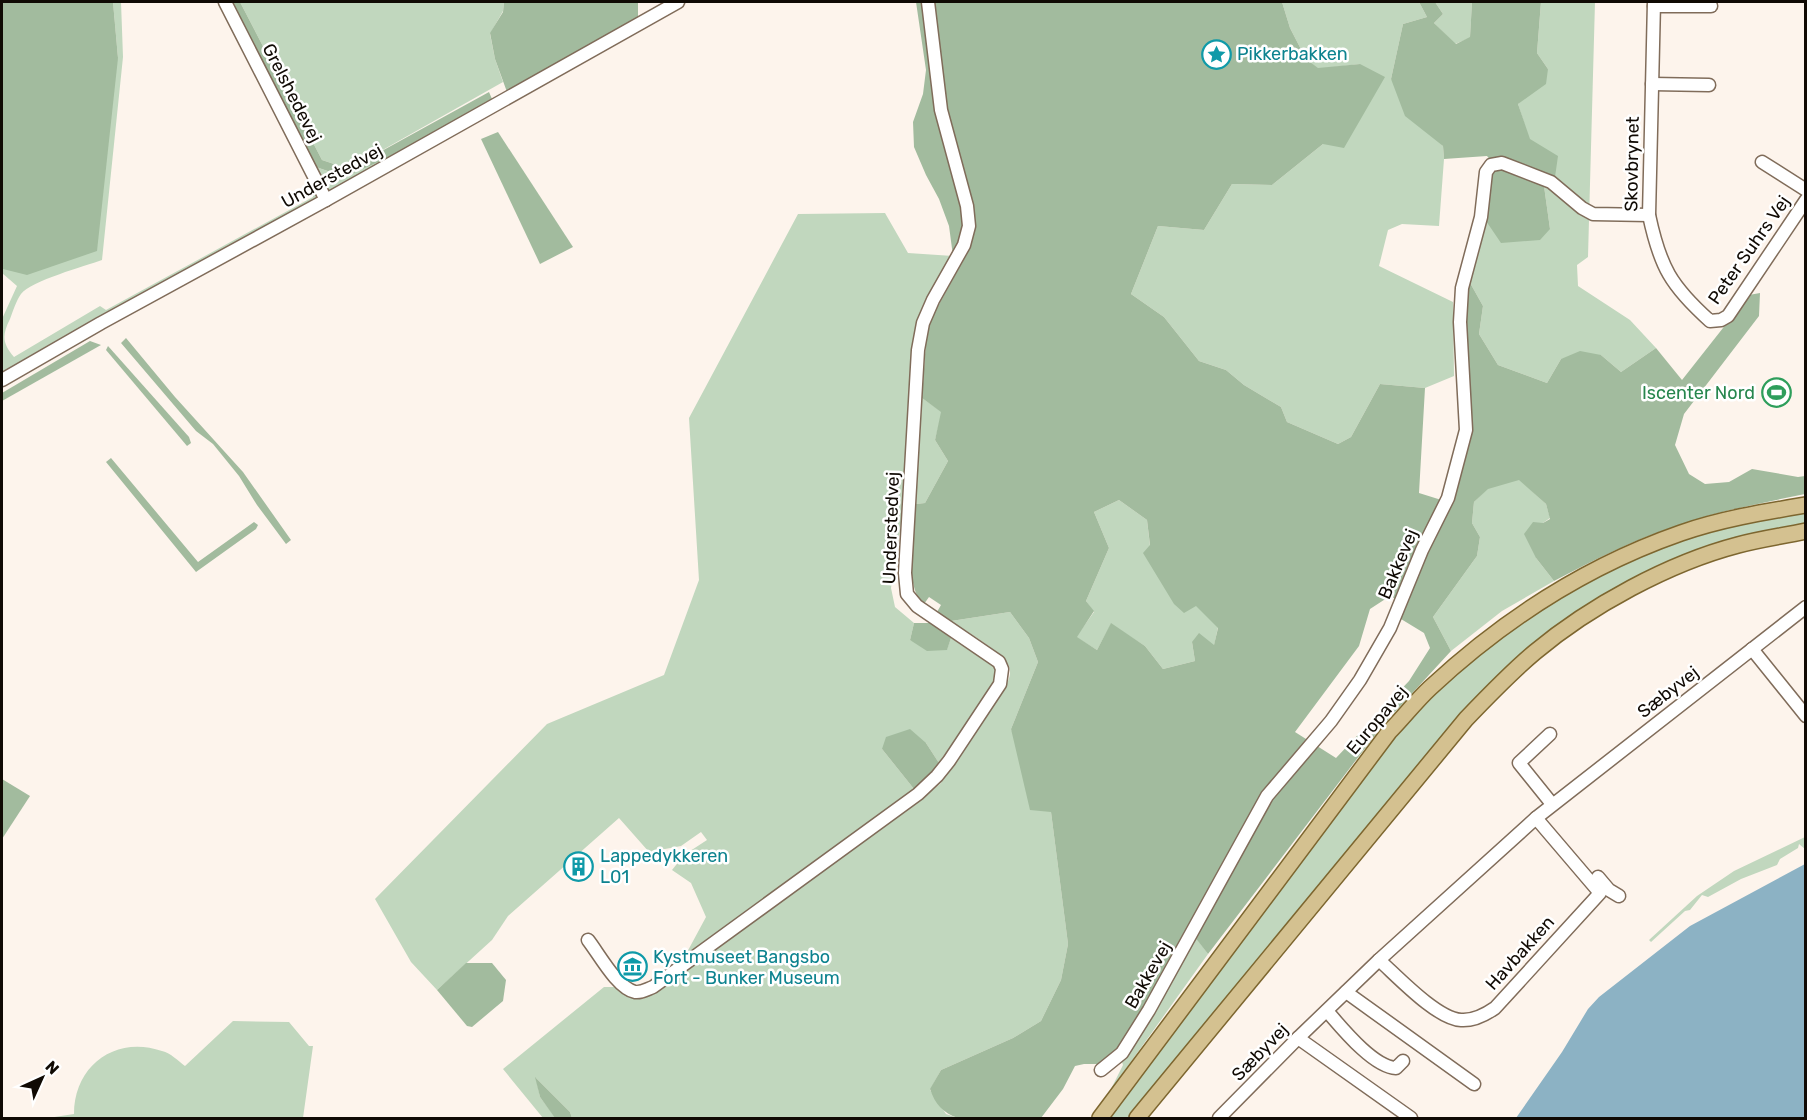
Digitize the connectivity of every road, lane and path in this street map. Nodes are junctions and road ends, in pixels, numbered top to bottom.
1 (225, 2) edge
2 (678, 2) edge
3 (928, 2) edge
4 (1654, 4) edge
5 (1711, 6) dead end
6 (1652, 84) junction
7 (1709, 86) dead end
8 (1762, 162) dead end
9 (1806, 190) edge
10 (326, 200) junction
11 (1806, 200) edge
12 (1649, 215) junction
13 (1721, 320) joint
14 (2, 380) edge
15 (1806, 505) edge
16 (1806, 531) edge
17 (1806, 607) edge
18 (1752, 650) junction
19 (1806, 716) edge
20 (1550, 734) dead end
21 (1552, 804) junction
22 (1538, 816) junction
23 (1619, 896) dead end
24 (588, 940) dead end
25 (1379, 960) junction
26 (1346, 992) junction
27 (1326, 1011) junction
28 (1298, 1038) junction
29 (1403, 1061) dead end
30 (1101, 1070) dead end
31 (1474, 1084) dead end
32 (1228, 1116) edge
33 (1100, 1119) edge
34 (1137, 1119) edge
35 (1411, 1119) edge

1 - 10 street, Grelshedevej
2 - 10 street, Understedvej
3 - 24 street, Understedvej
4 - 5 street, Skovbrynet
4 - 6 street, Skovbrynet
6 - 7 street
6 - 12 street, Skovbrynet
8 - 9 street, Peter Suhrs Vej
10 - 14 street, Understedvej
11 - 13 street, Peter Suhrs Vej
12 - 13 street, Skovbrynet
12 - 30 street, Bakkevej
15 - 33 main road, Europavej
16 - 34 main road
17 - 18 street, Sæbyvej
18 - 19 street
18 - 21 street, Sæbyvej
20 - 21 street
21 - 22 street, Sæbyvej
22 - 23 street
22 - 25 street, Sæbyvej
22 - 25 street, Havbakken
25 - 26 street, Sæbyvej
26 - 27 street, Sæbyvej
26 - 31 street
27 - 28 street, Sæbyvej
27 - 29 street
28 - 32 street, Sæbyvej
28 - 35 street

